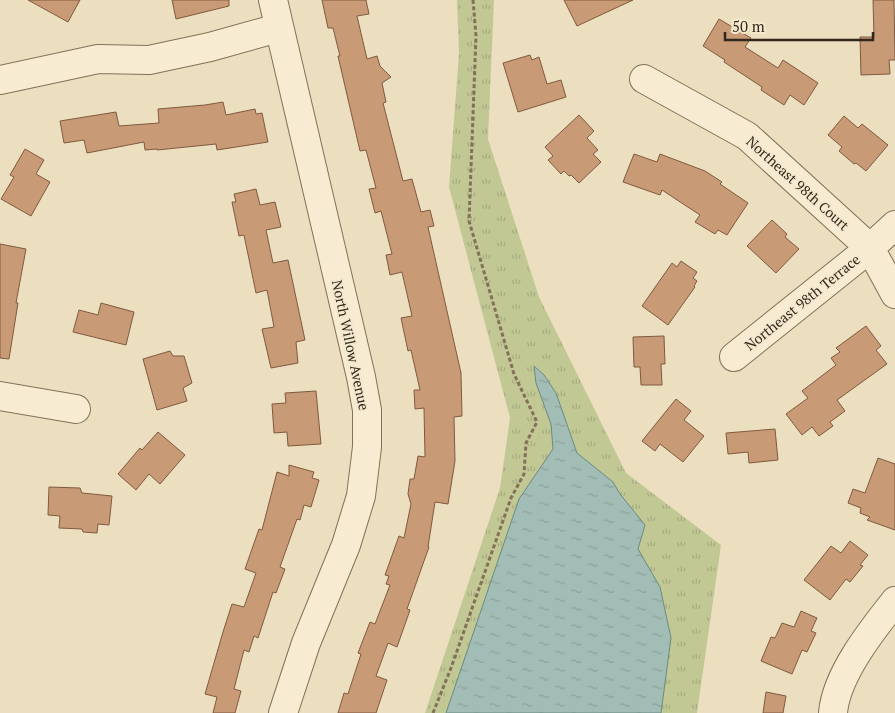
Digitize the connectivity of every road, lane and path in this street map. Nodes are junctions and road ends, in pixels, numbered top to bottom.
1 (273, 0) edge
2 (473, 0) edge
3 (278, 28) junction
4 (644, 79) dead end
5 (0, 80) edge
6 (895, 225) edge
7 (870, 248) junction
8 (895, 294) edge
9 (734, 357) dead end
10 (0, 396) edge
11 (76, 409) dead end
12 (895, 601) edge
13 (284, 713) edge
14 (433, 713) edge
15 (833, 713) edge

1 - 3 street, North Willow Avenue
2 - 14 path
3 - 5 street
3 - 13 street, North Willow Avenue
4 - 7 street, Northeast 98th Court
6 - 7 street, Northeast 98th Terrace
7 - 8 street, Northeast 98th Court
7 - 9 street, Northeast 98th Terrace
10 - 11 street
12 - 15 street

